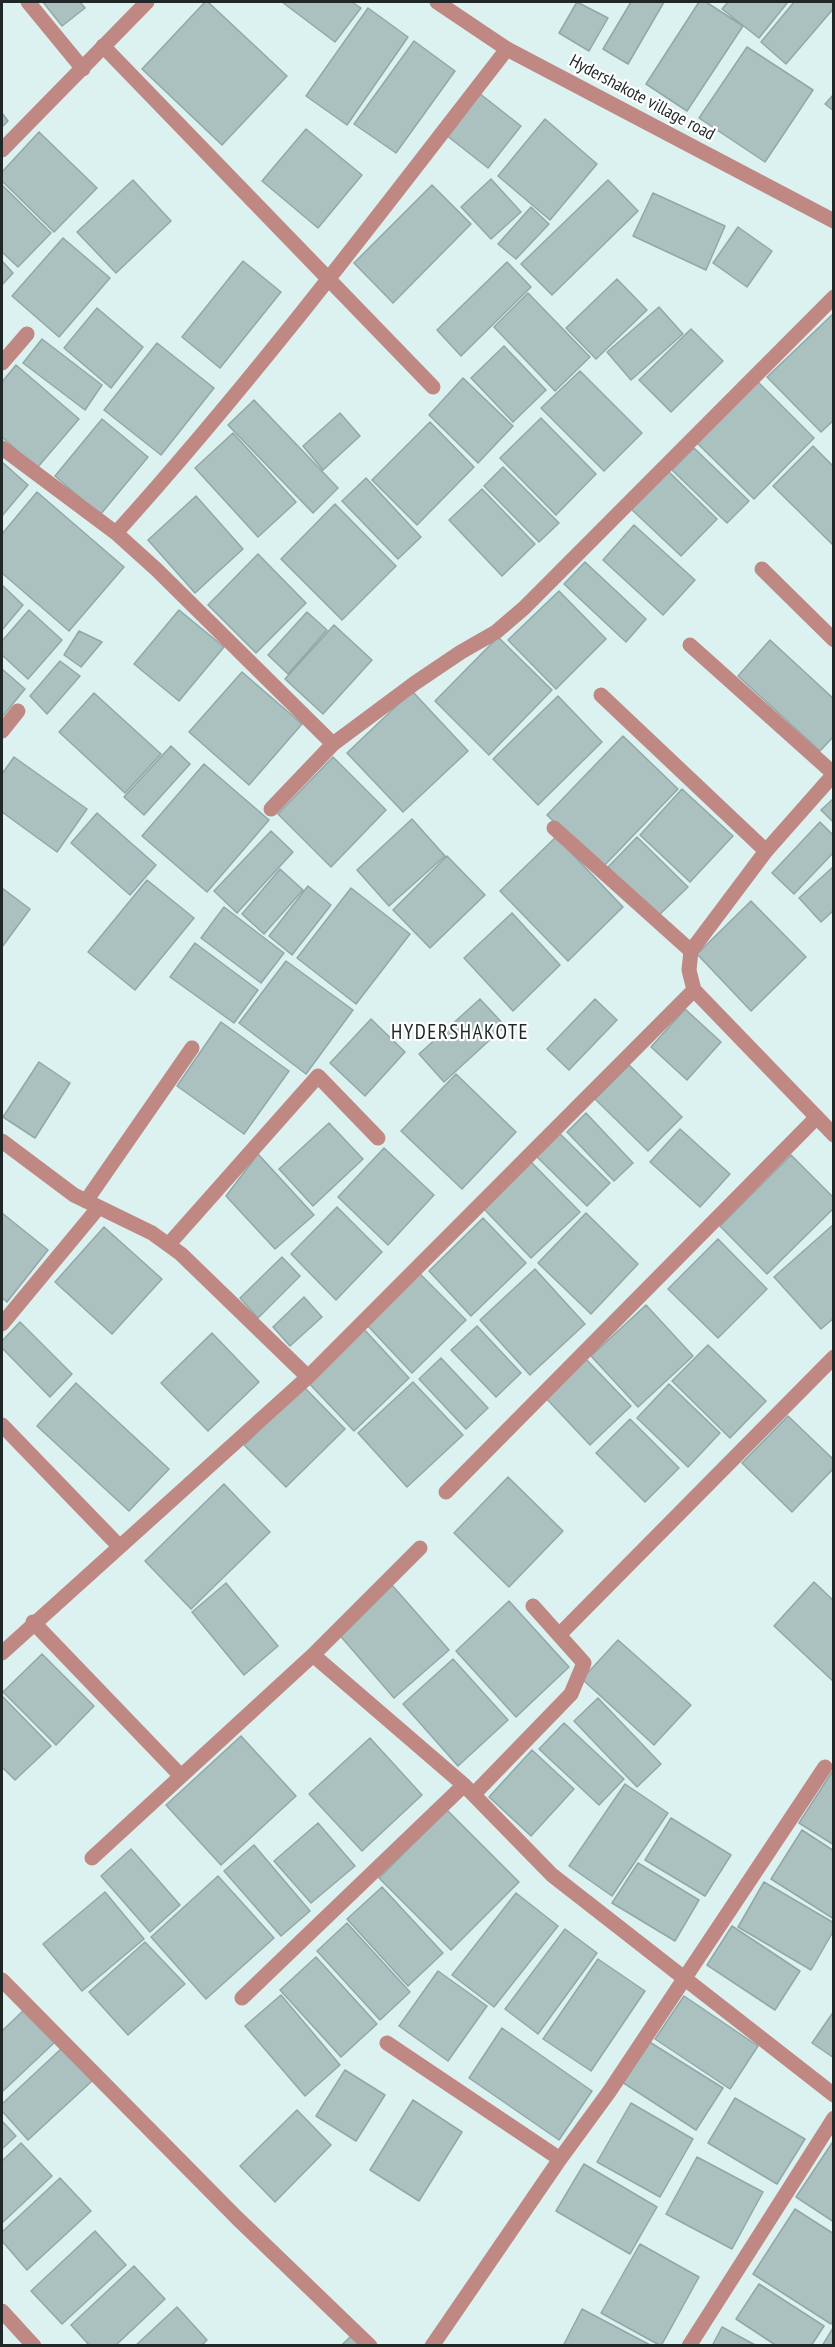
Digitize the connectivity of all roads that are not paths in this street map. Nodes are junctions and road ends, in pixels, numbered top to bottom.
1 (28, 2) edge
2 (147, 2) edge
3 (437, 2) edge
4 (104, 46) junction
5 (507, 49) junction
6 (83, 69) junction
7 (2, 150) edge
8 (834, 221) edge
9 (328, 280) junction
10 (834, 297) edge
11 (27, 334) dead end
12 (2, 363) edge
13 (433, 387) dead end
14 (2, 448) edge
15 (117, 533) junction
16 (762, 569) dead end
17 (834, 640) edge
18 (690, 645) dead end
19 (601, 695) dead end
20 (18, 711) dead end
21 (2, 731) edge
22 (333, 744) junction
23 (834, 774) edge
24 (271, 809) dead end
25 (554, 828) dead end
26 (766, 850) junction
27 (691, 951) junction
28 (694, 990) junction
29 (192, 1048) dead end
30 (817, 1117) junction
31 (834, 1135) edge
32 (378, 1138) dead end
33 (2, 1141) edge
34 (93, 1204) junction
35 (169, 1244) junction
36 (2, 1324) edge
37 (834, 1357) edge
38 (308, 1377) junction
39 (2, 1425) edge
40 (446, 1492) dead end
41 (119, 1546) junction
42 (420, 1548) dead end
43 (533, 1606) dead end
44 (33, 1622) junction
45 (559, 1635) junction
46 (2, 1653) edge
47 (313, 1655) junction
48 (825, 1767) dead end
49 (180, 1776) junction
50 (469, 1789) junction
51 (92, 1858) dead end
52 (684, 1978) junction
53 (2, 1980) edge
54 (242, 1998) dead end
55 (387, 2043) dead end
56 (834, 2095) edge
57 (834, 2118) edge
58 (560, 2158) junction
59 (2, 2311) edge
60 (34, 2346) edge
61 (370, 2346) edge
62 (432, 2346) edge
63 (690, 2346) edge

1 - 6 street
2 - 4 street
3 - 5 street, Hydershakote village road
4 - 6 street
4 - 9 street
5 - 8 street, Hydershakote village road
5 - 9 street
6 - 7 street
9 - 13 street
9 - 15 street
10 - 22 street
11 - 12 street
14 - 15 street
15 - 22 street
16 - 17 street
18 - 23 street
19 - 26 street
20 - 21 street
22 - 24 street
23 - 26 street
25 - 27 street
26 - 27 street
27 - 28 street
28 - 30 street
28 - 38 street
29 - 34 street
30 - 31 street
30 - 40 street
32 - 35 street
33 - 34 street
34 - 35 street
34 - 36 street
35 - 38 street
37 - 45 street
38 - 41 street
39 - 41 street
41 - 44 street
42 - 47 street
43 - 45 street
44 - 46 street
44 - 49 street
45 - 50 street
47 - 49 street
47 - 50 street
48 - 52 street
49 - 51 street
50 - 52 street
50 - 54 street
52 - 56 street
52 - 58 street
53 - 61 street
55 - 58 street
57 - 63 street
58 - 62 street
59 - 60 street

